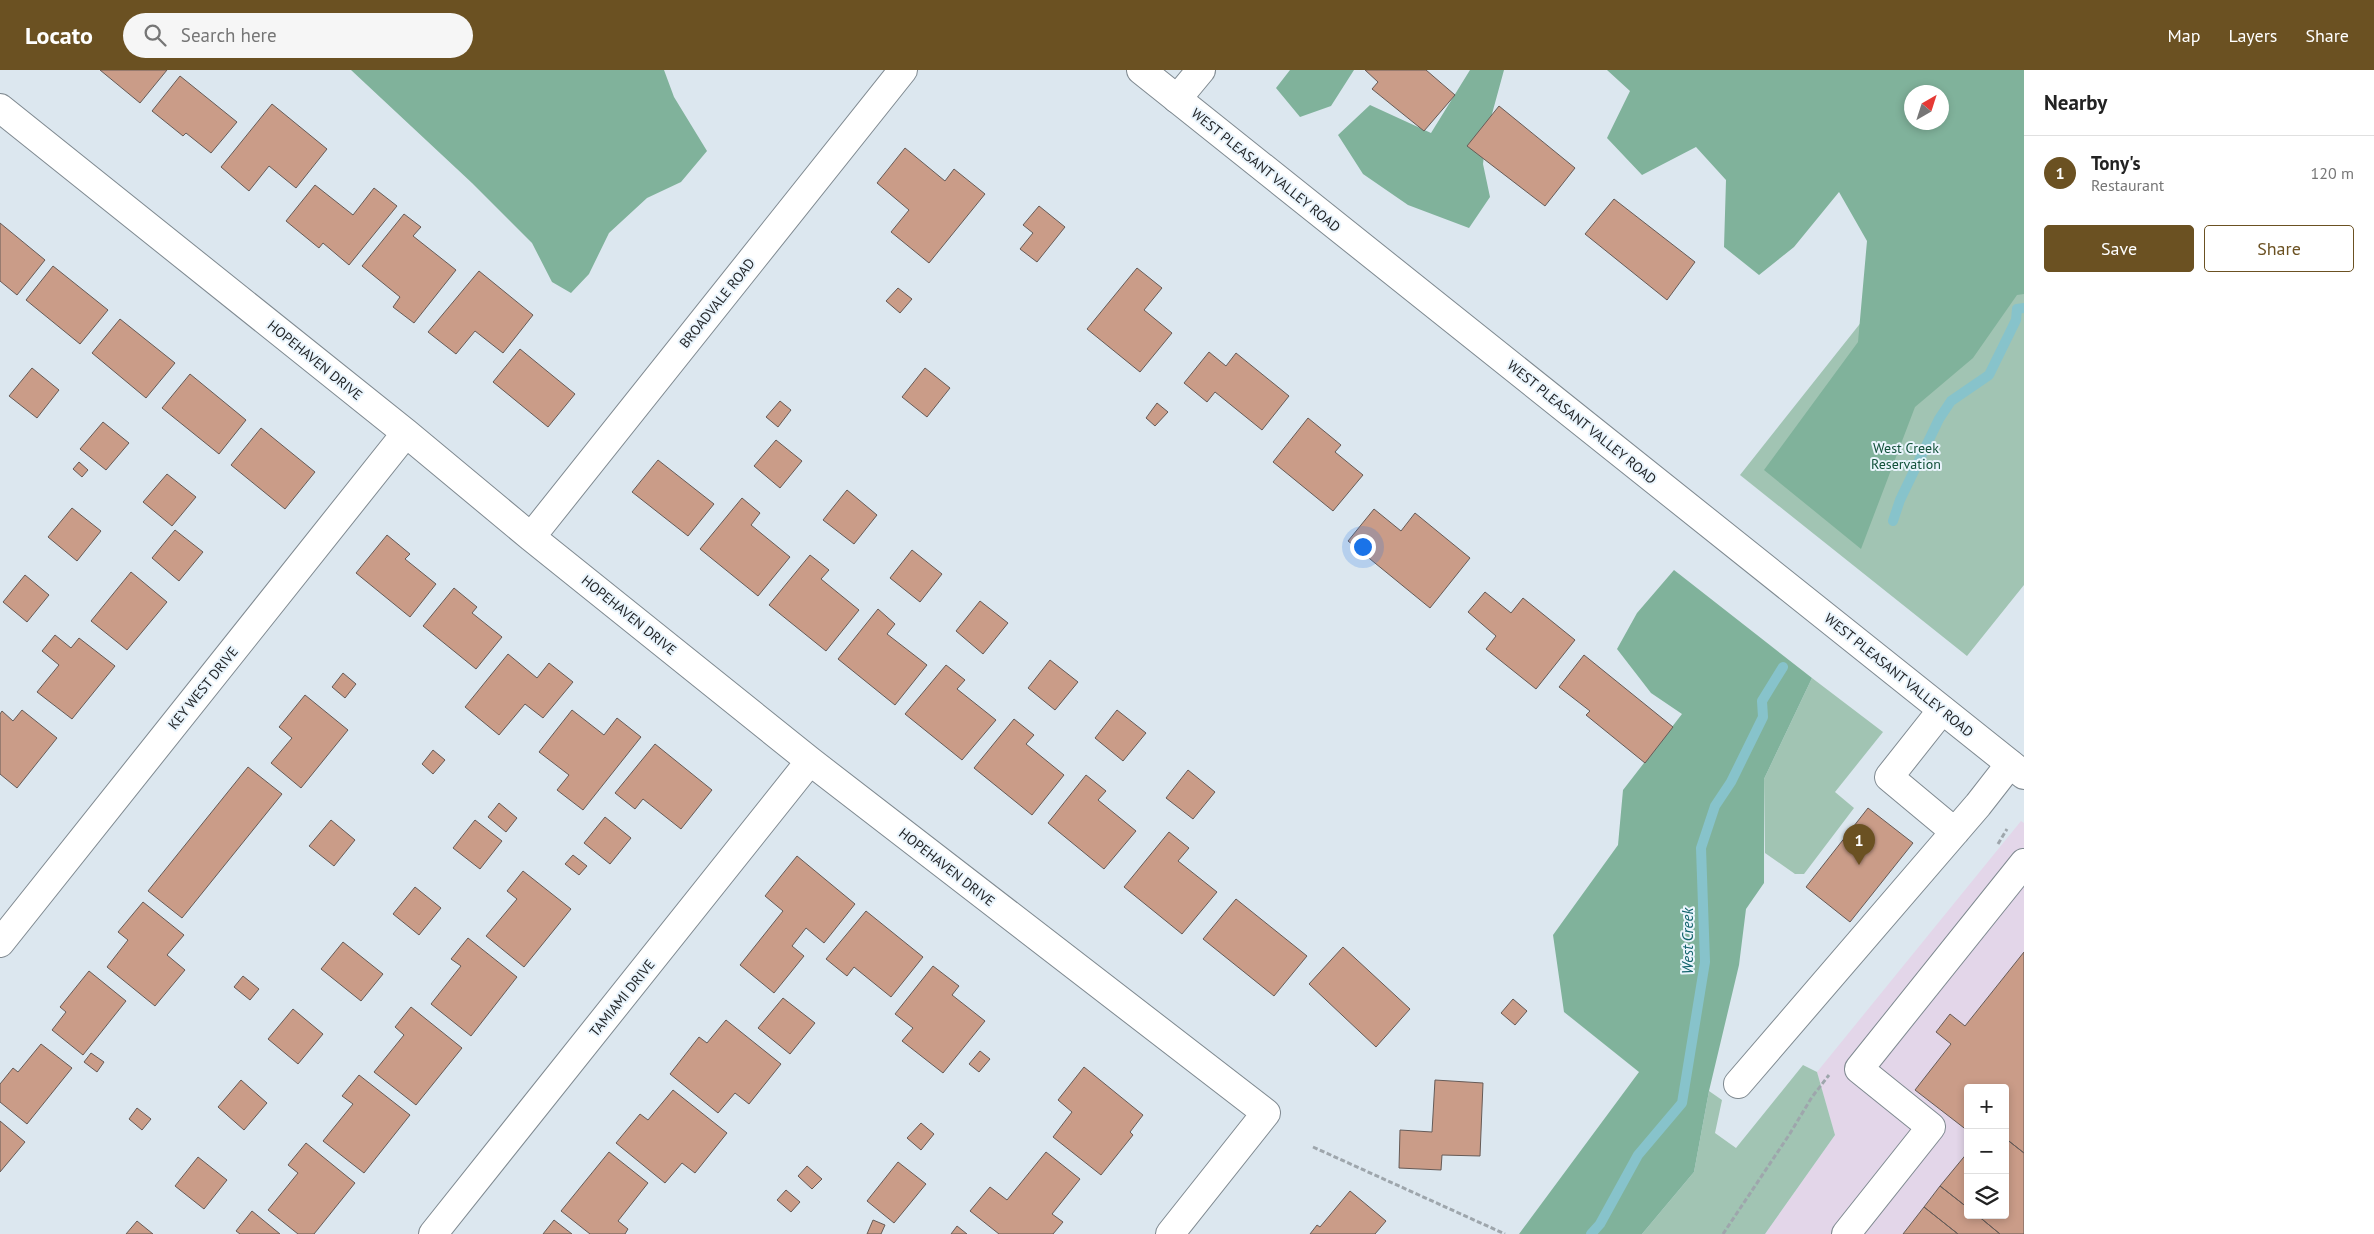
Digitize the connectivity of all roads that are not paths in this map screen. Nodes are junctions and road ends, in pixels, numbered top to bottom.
1 (903, 70) edge
2 (1141, 70) edge
3 (1201, 70) edge
4 (1177, 99) junction
5 (3, 117) edge
6 (406, 432) junction
7 (531, 536) junction
8 (1942, 710) junction
9 (810, 761) junction
10 (2017, 769) edge
11 (1955, 832) junction
12 (2024, 862) edge
13 (0, 943) edge
14 (1738, 1084) dead end
15 (433, 1234) edge
16 (1170, 1234) edge
17 (1846, 1234) edge

1 - 7 street, BROADVALE ROAD
2 - 4 street, WEST PLEASANT VALLEY ROAD
3 - 4 street
4 - 8 street, WEST PLEASANT VALLEY ROAD
5 - 6 street, HOPEHAVEN DRIVE
6 - 7 street, HOPEHAVEN DRIVE
6 - 13 street, KEY WEST DRIVE
7 - 9 street, HOPEHAVEN DRIVE
8 - 10 street, WEST PLEASANT VALLEY ROAD
8 - 11 street
9 - 15 street, TAMIAMI DRIVE
9 - 16 street, HOPEHAVEN DRIVE
10 - 11 street
11 - 14 street
12 - 17 street

